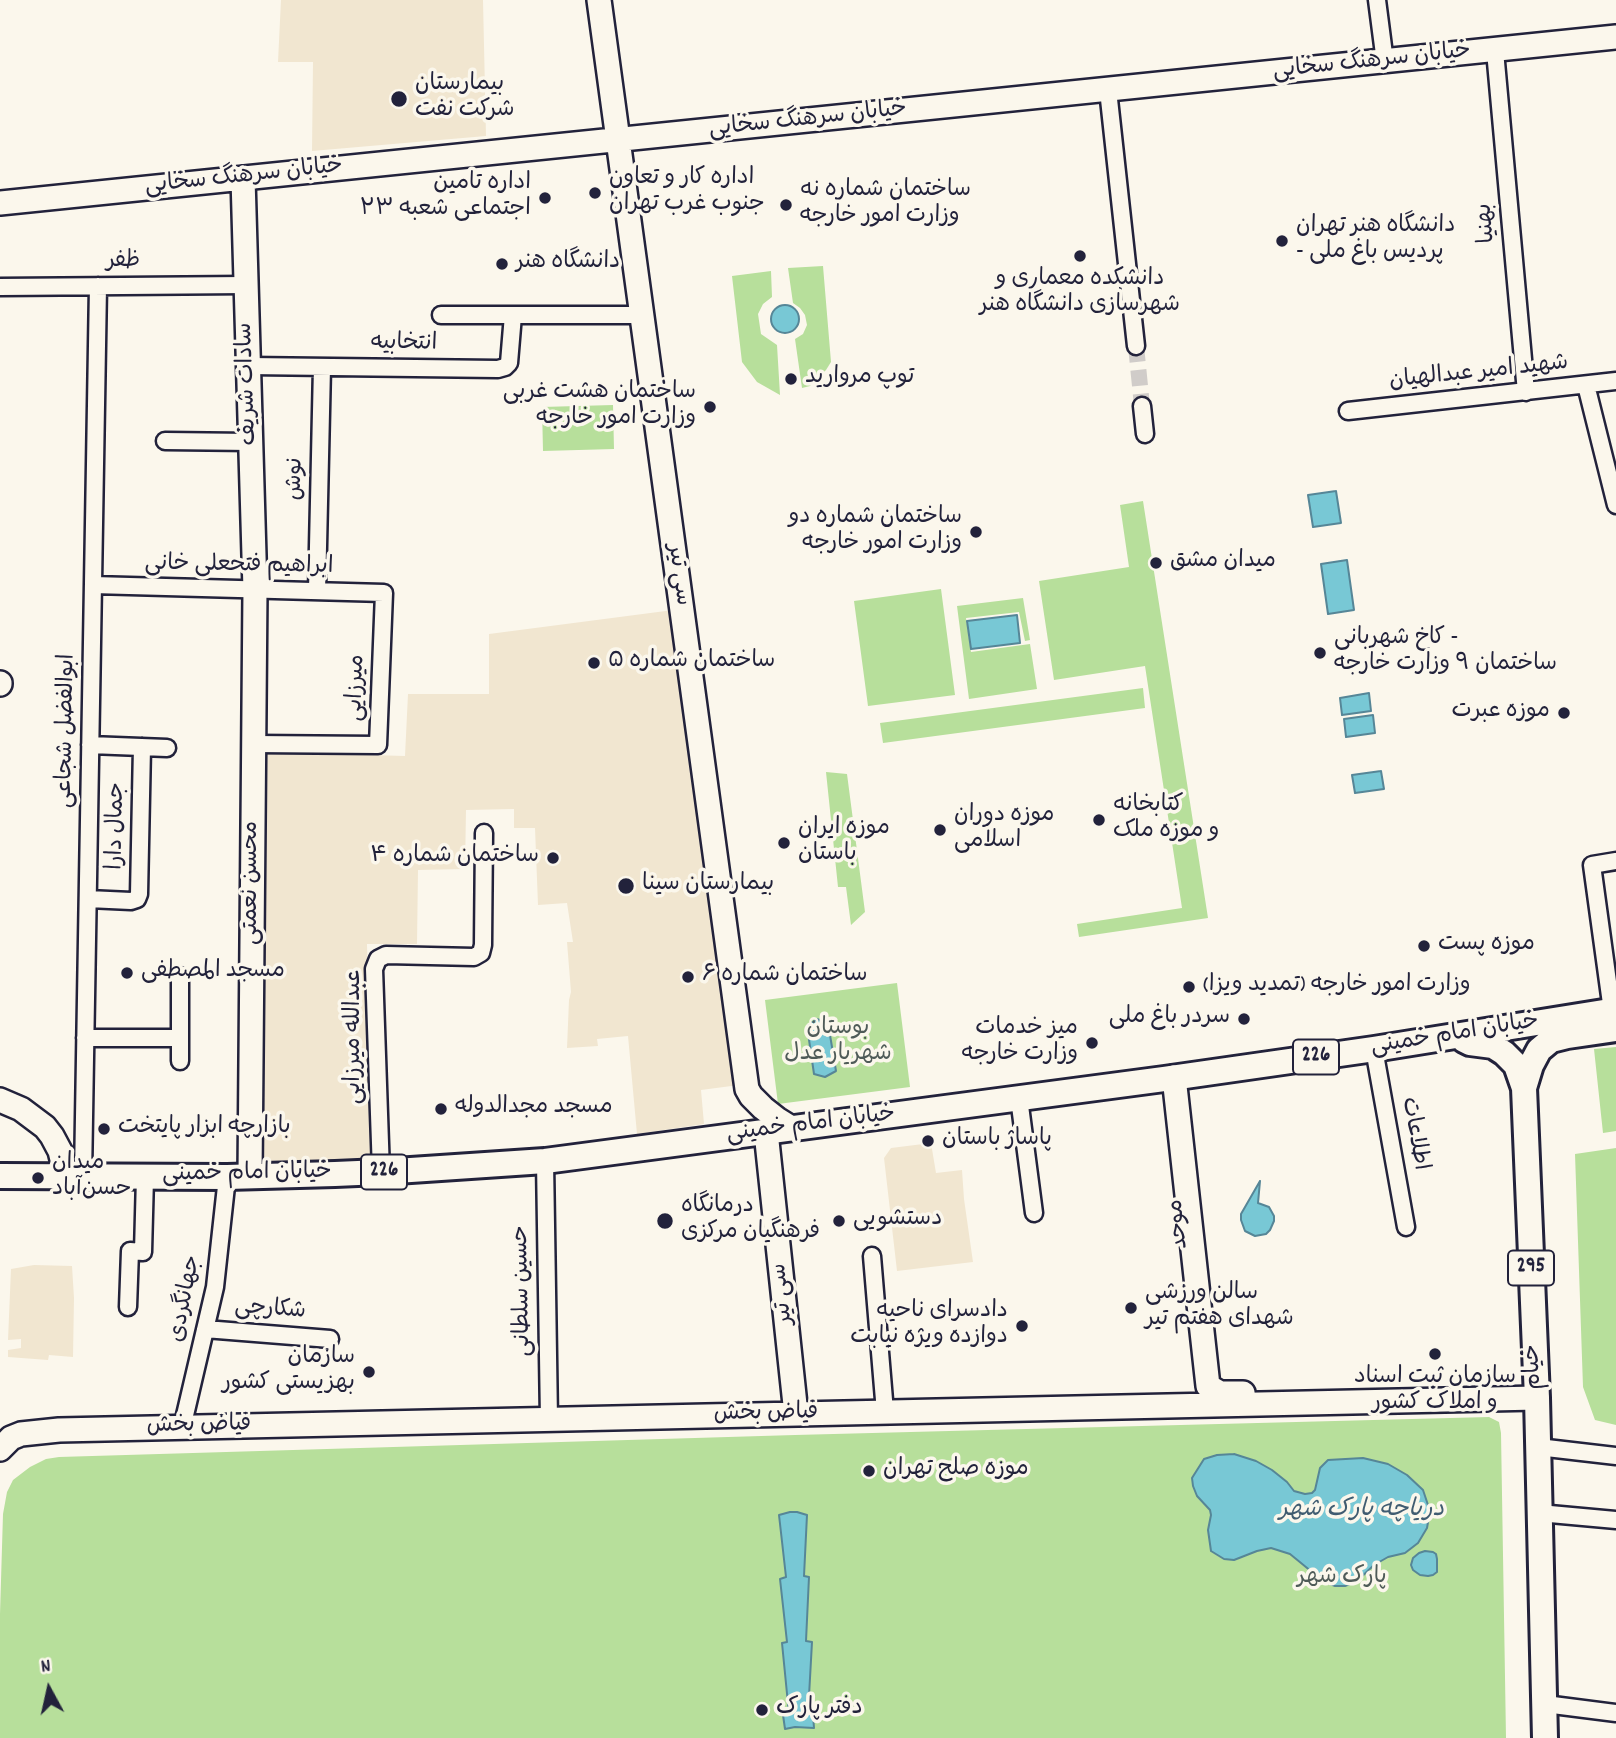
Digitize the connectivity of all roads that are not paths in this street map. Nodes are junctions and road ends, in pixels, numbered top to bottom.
1 (599, 0) edge
2 (1377, 0) edge
3 (1616, 37) edge
4 (1495, 51) junction
5 (1385, 62) junction
6 (1108, 90) junction
7 (618, 140) junction
8 (243, 178) junction
9 (0, 202) edge
10 (246, 285) junction
11 (0, 286) edge
12 (98, 286) junction
13 (513, 315) junction
14 (642, 315) junction
15 (441, 316) dead end
16 (1136, 346) tunnel mouth
17 (249, 366) junction
18 (322, 367) junction
19 (1616, 381) edge
20 (1586, 385) junction
21 (1526, 391) junction
22 (1142, 406) tunnel mouth
23 (1348, 411) dead end
24 (1145, 434) dead end
25 (164, 441) dead end
26 (251, 442) junction
27 (1616, 505) edge
28 (93, 585) junction
29 (255, 590) junction
30 (317, 591) junction
31 (384, 593) joint
32 (254, 744) junction
33 (90, 745) junction
34 (142, 747) junction
35 (167, 748) dead end
36 (484, 833) dead end
37 (1616, 862) edge
38 (88, 900) junction
39 (180, 976) dead end
40 (1614, 1017) edge
41 (1457, 1036) junction
42 (85, 1038) junction
43 (180, 1038) junction
44 (1374, 1049) junction
45 (180, 1062) dead end
46 (1169, 1078) junction
47 (1524, 1088) junction
48 (1019, 1098) junction
49 (0, 1100) edge
50 (793, 1129) junction
51 (766, 1132) junction
52 (545, 1161) junction
53 (381, 1172) junction
54 (0, 1176) edge
55 (75, 1176) junction
56 (238, 1176) junction
57 (145, 1177) junction
58 (1034, 1213) dead end
59 (1406, 1227) dead end
60 (872, 1256) dead end
61 (128, 1307) dead end
62 (205, 1329) junction
63 (330, 1339) dead end
64 (1536, 1394) junction
65 (1187, 1407) junction
66 (885, 1412) junction
67 (796, 1414) junction
68 (549, 1420) junction
69 (182, 1428) junction
70 (1538, 1447) junction
71 (0, 1449) edge
72 (1616, 1456) edge
73 (1539, 1513) junction
74 (1616, 1521) edge
75 (1545, 1704) junction
76 (1616, 1713) edge
77 (1545, 1738) edge

1 - 7 street, سی تیر
2 - 5 street
3 - 4 street, خیابان سرهنگ سخایی
4 - 5 street, خیابان سرهنگ سخایی
4 - 21 street, بهنیا
5 - 6 street, خیابان سرهنگ سخایی
6 - 7 street, خیابان سرهنگ سخایی
6 - 16 street
7 - 8 street, خیابان سرهنگ سخایی
7 - 14 street, سی تیر
8 - 9 street, خیابان سرهنگ سخایی
8 - 10 street, سادات شریف
10 - 12 street, ظفر
10 - 17 street, سادات شریف
11 - 12 street, ظفر
12 - 28 street, ابوالفضل شجاعی
13 - 14 street
13 - 15 street
13 - 18 street, انتخابیه
14 - 50 street, سی تیر
17 - 18 street, انتخابیه
17 - 26 street, سادات شریف
18 - 30 street, نوش
19 - 20 street, شهید امیر عبدالهیان
20 - 21 street, شهید امیر عبدالهیان
20 - 27 street
21 - 23 street, شهید امیر عبدالهیان
22 - 24 street
25 - 26 street
26 - 29 street, سادات شریف
28 - 29 street, ابراهیم فتحعلی خانی
28 - 33 street, ابوالفضل شجاعی
29 - 30 street, ابراهیم فتحعلی خانی
29 - 32 street, محسن نعمتی
30 - 31 street, ابراهیم فتحعلی خانی
31 - 32 street, میرزایی
32 - 56 street, محسن نعمتی
33 - 34 street
33 - 38 street, ابوالفضل شجاعی
34 - 35 street
34 - 38 street, جمال دارا
36 - 53 street, عبدالله میرزایی
37 - 40 street
38 - 42 street, ابوالفضل شجاعی
39 - 43 street
40 - 41 main road, خیابان امام خمینی / 226
40 - 47 main road, خیابان امام خمینی
41 - 44 main road, خیابان امام خمینی / 226
41 - 47 main road, خیام / 295
42 - 43 street
42 - 55 street, ابوالفضل شجاعی
43 - 45 street
44 - 46 main road, خیابان امام خمینی / 226
44 - 59 street, اطلاعات
46 - 48 main road, خیابان امام خمینی / 226
46 - 64 street
46 - 65 street, موحد
47 - 64 main road, خیام / 295
48 - 50 main road, خیابان امام خمینی / 226
48 - 58 street
49 - 55 street
50 - 51 main road, خیابان امام خمینی / 226
51 - 52 main road, خیابان امام خمینی / 226
51 - 67 street, سی تیر
52 - 53 main road, خیابان امام خمینی / 226
52 - 68 street, حسین سلطانی
53 - 56 main road, خیابان امام خمینی / 226
54 - 55 main road, خیابان امام خمینی / 226
55 - 57 main road, خیابان امام خمینی / 226
56 - 57 main road, خیابان امام خمینی / 226
56 - 62 street, جهانگردی
57 - 61 street
60 - 66 street
62 - 63 street, شکارچی
62 - 69 street, جهانگردی
64 - 65 street, فیاض بخش
64 - 70 main road, خیام / 295
65 - 66 street, فیاض بخش
66 - 67 street, فیاض بخش
67 - 68 street, فیاض بخش
68 - 69 street, فیاض بخش
69 - 71 street, فیاض بخش
70 - 72 street
70 - 73 main road, خیام / 295
73 - 74 street
73 - 75 main road, خیام / 295
75 - 76 street
75 - 77 main road, خیام / 295

